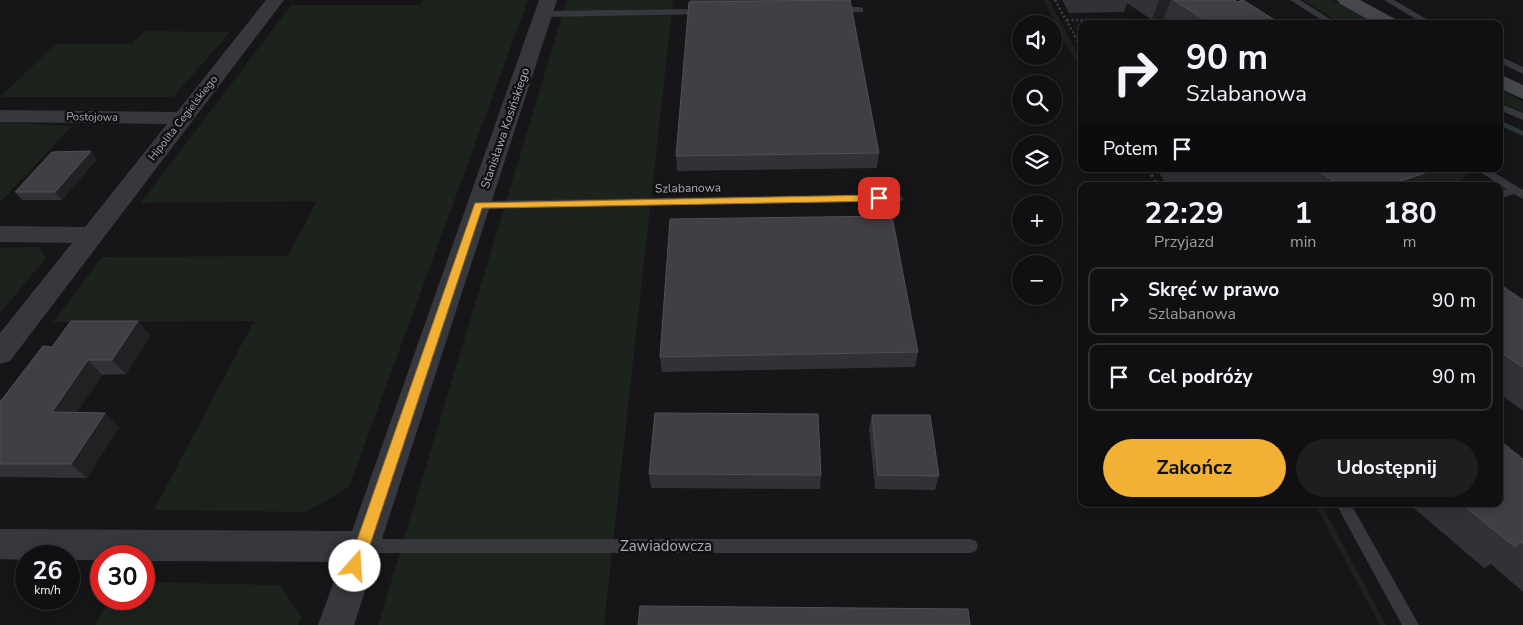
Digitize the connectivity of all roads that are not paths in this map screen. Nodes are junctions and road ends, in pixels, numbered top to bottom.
1 (275, 0) edge
2 (1294, 0) edge
3 (1346, 0) edge
4 (1388, 0) edge
5 (546, 7) edge
6 (821, 10) edge
7 (860, 10) dead end
8 (711, 12) edge
9 (1183, 16) edge
10 (1166, 20) edge
11 (1327, 20) edge
12 (1383, 20) edge
13 (1424, 20) edge
14 (1503, 61) edge
15 (1523, 71) edge
16 (1503, 82) edge
17 (1523, 93) edge
18 (1503, 108) edge
19 (0, 116) edge
20 (1523, 117) edge
21 (183, 118) junction
22 (1486, 172) edge
23 (1502, 182) edge
24 (1503, 183) edge
25 (1519, 193) edge
26 (1503, 195) edge
27 (898, 198) dead end
28 (478, 205) junction
29 (0, 234) edge
30 (91, 235) junction
31 (0, 353) edge
32 (1345, 507) edge
33 (0, 544) edge
34 (362, 546) junction
35 (970, 546) dead end
36 (336, 625) edge
37 (1411, 625) edge

1 - 21 street, Hipolita Cegielskiego
2 - 11 lane
3 - 12 main road
4 - 13 lane
5 - 8 lane
5 - 28 street, Stanisława Kosińskiego
6 - 7 lane
9 - 10 lane
14 - 15 lane
16 - 17 main road
18 - 20 lane
19 - 21 street, Postojowa
21 - 30 street, Hipolita Cegielskiego
22 - 23 lane
24 - 25 lane
25 - 26 lane
27 - 28 lane, Szlabanowa
28 - 34 street, Stanisława Kosińskiego
29 - 30 street
30 - 31 street, Hipolita Cegielskiego
32 - 37 lane
33 - 34 street
34 - 35 lane, Zawiadowcza
34 - 36 street, Stanisława Kosińskiego

